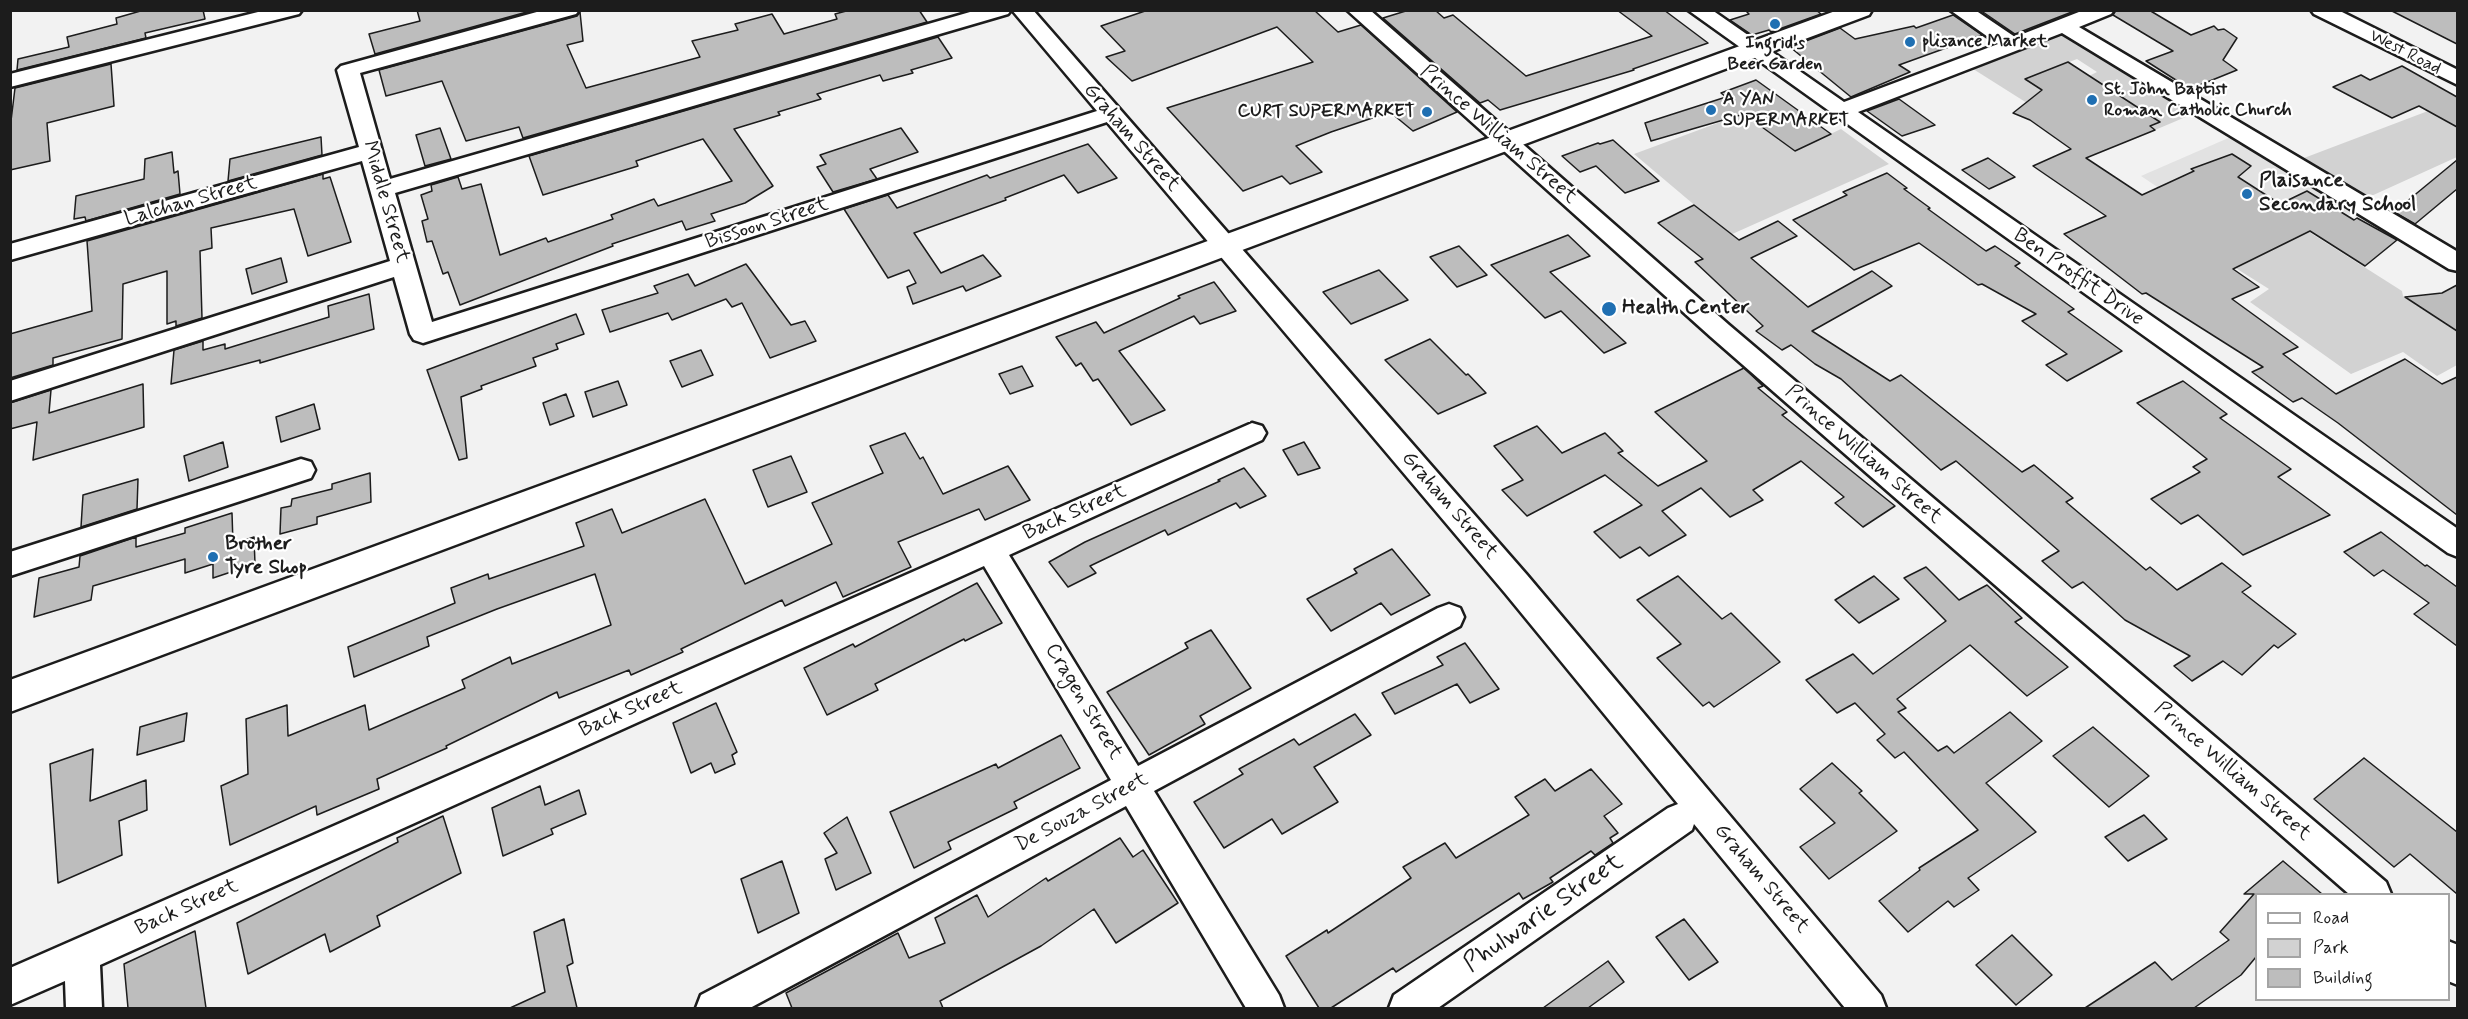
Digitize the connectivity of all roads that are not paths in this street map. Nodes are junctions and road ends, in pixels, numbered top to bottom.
1 (292, 10) edge
2 (569, 10) edge
3 (1001, 10) edge
4 (1022, 10) edge
5 (1357, 10) edge
6 (1698, 10) edge
7 (1861, 10) edge
8 (1960, 10) edge
9 (2104, 10) edge
10 (2321, 10) edge
11 (2064, 26) junction
12 (2014, 45) junction
13 (1755, 51) junction
14 (2457, 80) edge
15 (10, 81) edge
16 (1841, 111) junction
17 (1110, 114) junction
18 (1505, 141) junction
19 (371, 151) junction
20 (382, 189) junction
21 (1223, 245) junction
22 (10, 252) edge
23 (2457, 263) edge
24 (404, 265) junction
25 (423, 334) joint
26 (10, 391) edge
27 (1252, 433) dead end
28 (301, 470) dead end
29 (2457, 545) edge
30 (992, 551) junction
31 (10, 564) edge
32 (1449, 617) dead end
33 (10, 696) edge
34 (1133, 785) junction
35 (1680, 819) dead end
36 (2373, 893) edge
37 (82, 954) junction
38 (10, 987) edge
39 (84, 1008) edge
40 (714, 1008) edge
41 (1266, 1008) edge
42 (1407, 1008) edge
43 (1868, 1008) edge

1 - 15 street
2 - 19 street, Middle Street
3 - 20 street
4 - 17 street, Graham Street
5 - 18 street, Prince William Street
6 - 13 street, Ben Proffit Drive
7 - 13 main road
8 - 12 street
9 - 11 street
10 - 14 street, West Road
11 - 12 street
11 - 23 street
12 - 16 street
13 - 16 street, Ben Proffit Drive
13 - 18 main road
16 - 29 street, Ben Proffit Drive
17 - 21 street, Graham Street
17 - 25 street, Bissoon Street
18 - 21 main road
18 - 36 street, Prince William Street
19 - 20 street, Middle Street
19 - 22 street, Lalchan Street
20 - 24 street, Middle Street
21 - 33 main road
21 - 43 street, Graham Street
24 - 25 street, Middle Street
24 - 26 street
27 - 30 street, Back Street
28 - 31 street
30 - 34 street, Cragen Street
30 - 37 street, Back Street
32 - 34 street, De Souza Street
34 - 40 street, De Souza Street
34 - 41 street, Cragen Street
35 - 42 street, Phulwarie Street
37 - 38 street, Back Street
37 - 39 street

